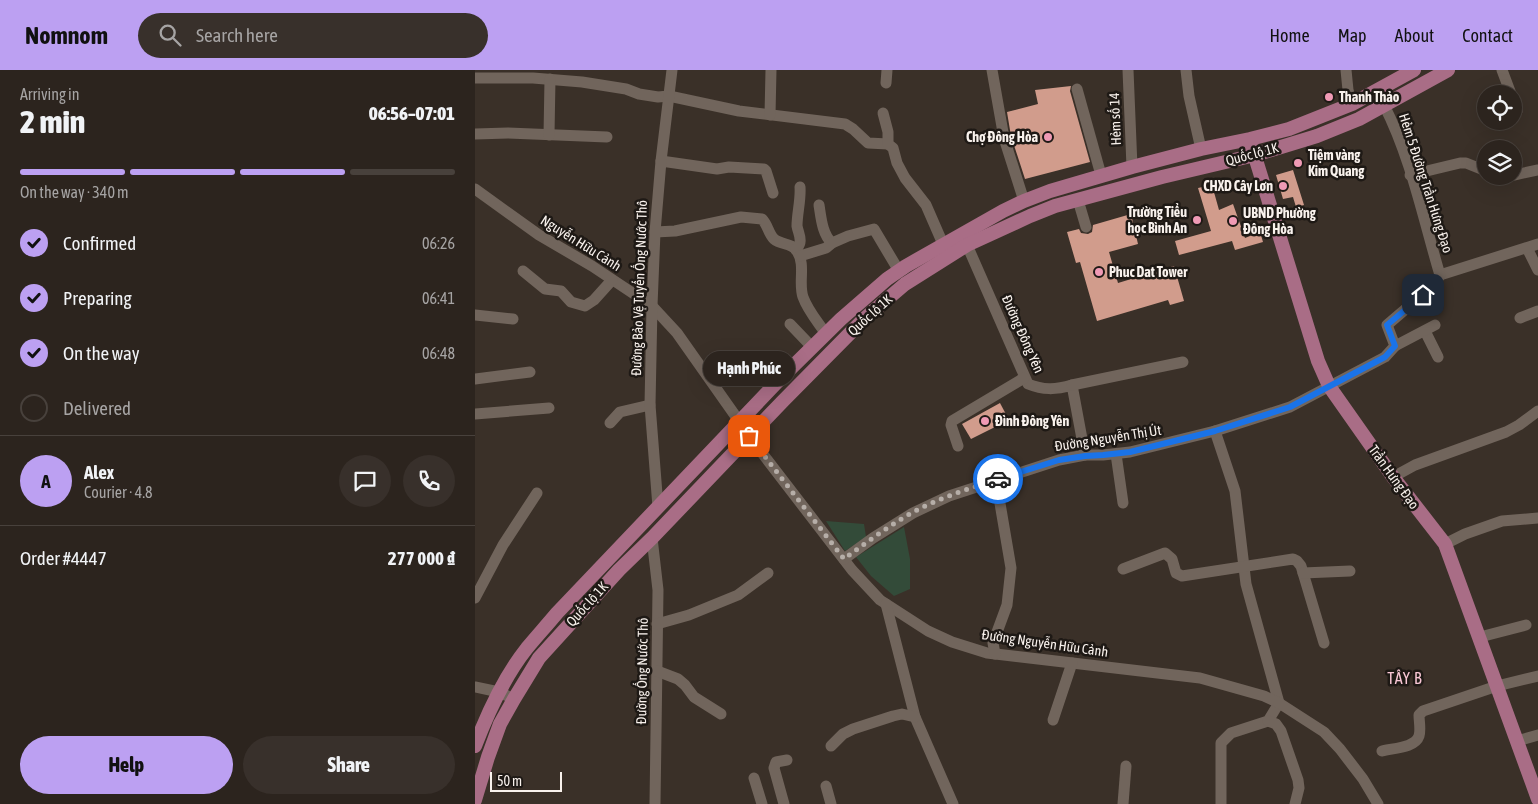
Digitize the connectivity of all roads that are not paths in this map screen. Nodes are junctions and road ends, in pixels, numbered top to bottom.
1 (672, 70) edge
2 (771, 70) edge
3 (887, 70) edge
4 (992, 70) edge
5 (1128, 70) edge
6 (1186, 70) edge
7 (1347, 70) edge
8 (1414, 70) edge
9 (1448, 70) edge
10 (1502, 70) edge
11 (475, 78) edge
12 (550, 79) junction
13 (886, 83) dead end
14 (1508, 85) edge
15 (1077, 90) dead end
16 (669, 96) junction
17 (1352, 104) junction
18 (1384, 105) junction
19 (883, 114) dead end
20 (770, 115) junction
21 (1359, 119) junction
22 (475, 134) edge
23 (549, 135) junction
24 (607, 137) dead end
25 (1250, 139) junction
26 (889, 144) junction
27 (1201, 149) junction
28 (1255, 155) junction
29 (661, 161) junction
30 (1132, 167) junction
31 (1477, 167) edge
32 (1538, 170) edge
33 (1522, 173) edge
34 (1101, 175) junction
35 (1410, 175) junction
36 (800, 186) dead end
37 (475, 189) edge
38 (773, 193) dead end
39 (1078, 200) junction
40 (1025, 201) junction
41 (819, 205) dead end
42 (1030, 216) junction
43 (1087, 227) dead end
44 (655, 232) junction
45 (832, 242) junction
46 (943, 244) junction
47 (967, 245) junction
48 (1533, 246) edge
49 (798, 253) junction
50 (1538, 270) edge
51 (523, 271) dead end
52 (899, 271) junction
53 (1440, 274) junction
54 (612, 280) junction
55 (652, 306) junction
56 (1538, 311) edge
57 (475, 315) edge
58 (1520, 318) dead end
59 (513, 319) dead end
60 (790, 324) dead end
61 (826, 334) junction
62 (1395, 346) junction
63 (812, 347) junction
64 (1438, 357) dead end
65 (1183, 362) dead end
66 (530, 372) dead end
67 (1025, 378) junction
68 (475, 379) edge
69 (1071, 386) junction
70 (1329, 386) junction
71 (650, 405) junction
72 (549, 408) dead end
73 (1538, 411) edge
74 (475, 414) edge
75 (739, 421) junction
76 (610, 423) dead end
77 (1215, 431) junction
78 (749, 436) junction
79 (958, 446) dead end
80 (1116, 454) junction
81 (1085, 456) junction
82 (1393, 477) junction
83 (996, 480) junction
84 (537, 493) dead end
85 (1123, 503) dead end
86 (658, 507) junction
87 (1538, 518) edge
88 (652, 538) junction
89 (1445, 544) junction
90 (844, 559) junction
91 (1243, 566) junction
92 (1123, 568) dead end
93 (1351, 571) dead end
94 (768, 573) dead end
95 (1303, 573) junction
96 (475, 598) edge
97 (886, 604) junction
98 (657, 624) junction
99 (1526, 624) dead end
100 (1480, 637) junction
101 (1323, 643) dead end
102 (995, 654) junction
103 (1072, 663) junction
104 (657, 670) junction
105 (1538, 676) edge
106 (1497, 686) junction
107 (475, 688) edge
108 (499, 692) junction
109 (514, 699) junction
110 (1279, 703) junction
111 (487, 714) junction
112 (721, 714) dead end
113 (915, 718) junction
114 (1053, 720) dead end
115 (1268, 721) junction
116 (501, 723) junction
117 (1538, 736) edge
118 (1517, 741) junction
119 (475, 744) edge
120 (831, 746) dead end
121 (1382, 751) dead end
122 (787, 760) dead end
123 (1126, 766) dead end
124 (753, 778) dead end
125 (826, 786) dead end
126 (1538, 799) edge
127 (475, 800) edge
128 (655, 804) edge
129 (762, 804) edge
130 (784, 804) edge
131 (831, 804) edge
132 (953, 804) edge
133 (1123, 804) edge
134 (1221, 804) edge
135 (1295, 804) edge
136 (1378, 804) edge

1 - 16 street, Đường Bảo Vệ Tuyến Ống Nước Thô
2 - 20 street
3 - 13 street
4 - 40 street
5 - 30 street, Hẻm số 14
6 - 27 street
7 - 17 street
8 - 17 main road, Quốc lộ 1K
9 - 18 main road, Quốc lộ 1K
10 - 14 street
11 - 12 street
12 - 16 street
12 - 23 street
15 - 34 street
16 - 20 street
16 - 29 street, Đường Bảo Vệ Tuyến Ống Nước Thô
17 - 21 main road
17 - 25 main road, Quốc lộ 1K
18 - 21 main road, Quốc lộ 1K
18 - 35 street, Hẻm 5 Đường Trần Hưng Đạo
19 - 26 street
20 - 26 street
21 - 28 main road, Quốc lộ 1K
22 - 23 street
23 - 24 street
25 - 27 main road, Quốc lộ 1K
25 - 28 main road, Trần Hưng Đạo
26 - 46 street
27 - 30 main road, Quốc lộ 1K
28 - 39 main road, Quốc lộ 1K
28 - 70 main road, Trần Hưng Đạo
29 - 38 street
29 - 44 street, Đường Bảo Vệ Tuyến Ống Nước Thô
30 - 34 main road, Quốc lộ 1K
31 - 35 street
32 - 33 street
34 - 40 main road, Quốc lộ 1K
35 - 53 street, Hẻm 5 Đường Trần Hưng Đạo
36 - 49 street
37 - 54 street, Nguyễn Hữu Cảnh
39 - 42 main road, Quốc lộ 1K
39 - 43 street
40 - 42 main road
40 - 46 main road, Quốc lộ 1K
41 - 45 street
42 - 47 main road, Quốc lộ 1K
44 - 49 street
44 - 55 street, Đường Bảo Vệ Tuyến Ống Nước Thô
45 - 49 street
45 - 52 street
46 - 52 main road, Quốc lộ 1K
47 - 67 street, Đường Đông Yên
47 - 78 main road, Quốc lộ 1K
48 - 50 street
48 - 53 street
49 - 61 street
51 - 54 street
52 - 61 main road, Quốc lộ 1K
53 - 62 street, Hẻm 5 Đường Trần Hưng Đạo
54 - 55 street, Nguyễn Hữu Cảnh
55 - 71 street, Đường Bảo Vệ Tuyến Ống Nước Thô
55 - 75 street, Nguyễn Hữu Cảnh
56 - 58 street
57 - 59 street
60 - 63 street
61 - 63 main road, Quốc lộ 1K
62 - 64 street
62 - 70 street
63 - 75 main road, Quốc lộ 1K
65 - 69 street, Đường Đông Yên
66 - 68 street
67 - 69 street, Đường Đông Yên
67 - 79 street
69 - 81 street
70 - 77 street, Đường Nguyễn Thị Út
70 - 82 main road, Trần Hưng Đạo
71 - 76 street
71 - 86 street, Đường Bảo Vệ Tuyến Ống Nước Thô
72 - 74 street
73 - 82 street
75 - 86 main road, Quốc lộ 1K
77 - 80 street, Đường Nguyễn Thị Út
77 - 91 street
78 - 88 main road, Quốc lộ 1K
78 - 90 street, Đường Nguyễn Hữu Cảnh
80 - 81 street, Đường Nguyễn Thị Út
80 - 85 street
81 - 83 street, Đường Nguyễn Thị Út
82 - 89 main road, Trần Hưng Đạo
83 - 90 street, Đường Nguyễn Thị Út
83 - 102 street
84 - 96 street
86 - 108 main road, Quốc lộ 1K
87 - 89 street
88 - 98 street, Đường Ống Nước Thô
88 - 109 main road, Quốc lộ 1K
89 - 100 main road, Trần Hưng Đạo
90 - 97 street, Đường Nguyễn Hữu Cảnh
91 - 92 street
91 - 95 street
91 - 110 street
93 - 95 street
94 - 98 street
95 - 101 street
97 - 102 street, Đường Nguyễn Hữu Cảnh
97 - 113 street
98 - 104 street, Đường Ống Nước Thô
99 - 100 street
100 - 106 main road, Trần Hưng Đạo
102 - 103 street, Đường Nguyễn Hữu Cảnh
103 - 110 street, Đường Nguyễn Hữu Cảnh
103 - 114 street
104 - 112 street
104 - 128 street, Đường Ống Nước Thô
105 - 106 street
106 - 118 main road, Trần Hưng Đạo
106 - 121 street
107 - 108 street
108 - 109 street
108 - 111 main road, Quốc lộ 1K
109 - 116 main road, Quốc lộ 1K
110 - 115 street
110 - 136 street, Đường Nguyễn Hữu Cảnh
111 - 116 main road
111 - 119 main road, Quốc lộ 1K
113 - 120 street
113 - 132 street
115 - 134 street
115 - 135 street
116 - 127 main road, Quốc lộ 1K
117 - 118 street
118 - 126 main road, Trần Hưng Đạo
122 - 130 street
123 - 133 street
124 - 129 street
125 - 131 street

